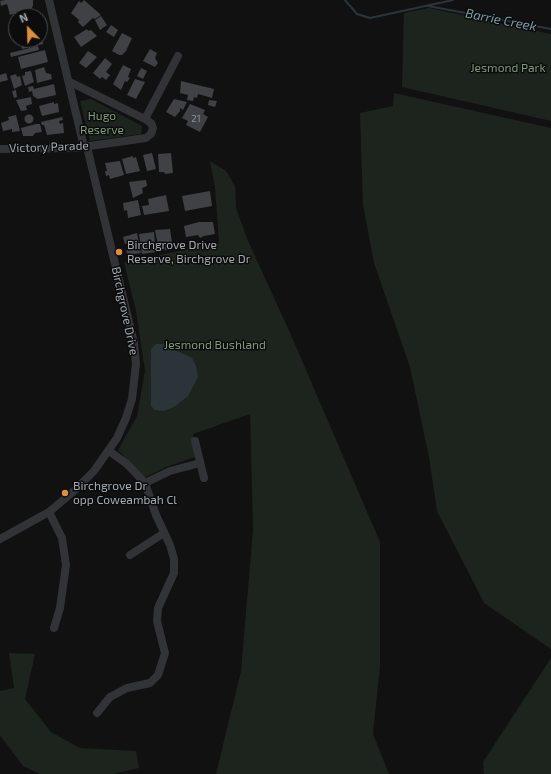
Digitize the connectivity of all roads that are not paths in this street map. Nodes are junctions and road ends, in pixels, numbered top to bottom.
1 (49, 0) edge
2 (178, 56) dead end
3 (70, 82) junction
4 (145, 119) junction
5 (86, 147) junction
6 (0, 149) edge
7 (196, 441) dead end
8 (109, 451) junction
9 (200, 463) junction
10 (204, 478) dead end
11 (145, 483) junction
12 (49, 512) junction
13 (164, 533) junction
14 (0, 539) edge
15 (130, 555) dead end
16 (54, 628) dead end
17 (97, 713) dead end

1 - 3 street, Birchgrove Drive
2 - 4 street
3 - 4 street
3 - 5 street, Birchgrove Drive
4 - 5 street, Victory Parade
5 - 6 street, Victory Parade
5 - 8 street, Birchgrove Drive
7 - 9 street
8 - 11 street
8 - 12 street, Birchgrove Drive
9 - 10 street
9 - 11 street
11 - 13 street
12 - 14 street, Birchgrove Drive
12 - 16 street
13 - 15 street
13 - 17 street

